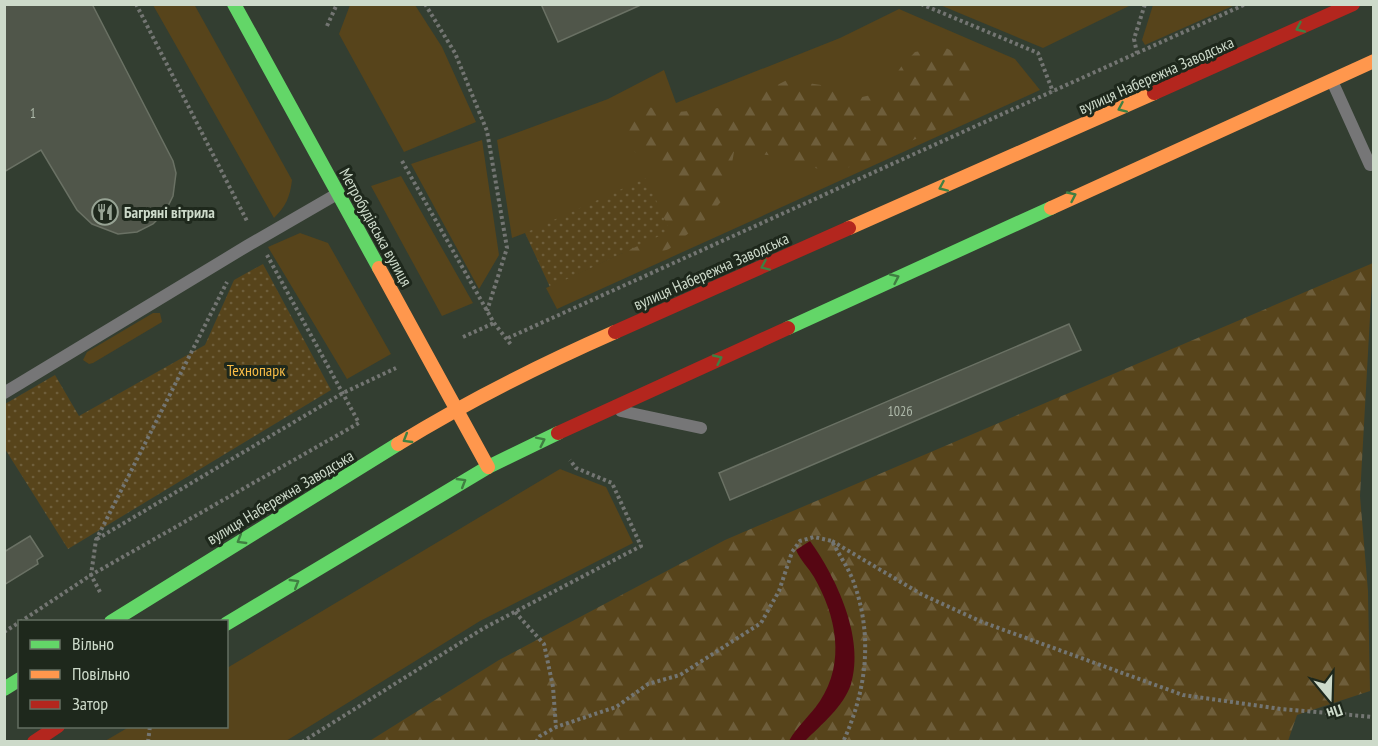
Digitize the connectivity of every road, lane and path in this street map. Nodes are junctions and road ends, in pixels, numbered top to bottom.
1 (136, 4) edge
2 (234, 4) edge
3 (337, 4) edge
4 (425, 4) edge
5 (921, 4) edge
6 (1145, 4) edge
7 (1246, 4) edge
8 (1353, 4) edge
9 (327, 26) dead end
10 (1137, 53) junction
11 (1374, 61) edge
12 (1332, 80) junction
13 (1053, 92) junction
14 (402, 162) dead end
15 (1370, 165) dead end
16 (338, 193) junction
17 (256, 240) junction
18 (268, 256) junction
19 (259, 260) dead end
20 (230, 275) dead end
21 (487, 311) junction
22 (494, 323) junction
23 (463, 337) dead end
24 (508, 338) junction
25 (513, 347) dead end
26 (396, 368) dead end
27 (4, 393) edge
28 (343, 393) junction
29 (458, 408) junction
30 (609, 409) junction
31 (701, 428) dead end
32 (488, 466) junction
33 (576, 468) dead end
34 (96, 540) junction
35 (832, 541) junction
36 (91, 575) junction
37 (100, 592) dead end
38 (515, 612) junction
39 (23, 620) edge
40 (113, 620) edge
41 (18, 623) edge
42 (228, 623) edge
43 (4, 632) edge
44 (18, 680) edge
45 (4, 689) edge
46 (1374, 717) edge
47 (55, 728) edge
48 (556, 728) junction
49 (34, 741) edge
50 (302, 741) edge
51 (536, 741) edge
52 (843, 741) edge

1 - 17 path
2 - 16 street, Метробудівська вулиця
3 - 9 path
4 - 21 path
5 - 13 path
6 - 10 path
7 - 10 path
8 -> 29 street, вулиця Набережна Заводська
10 - 13 path
11 - 12 street
12 - 15 lane
30 -> 12 street
13 - 24 path
14 - 21 path
16 - 17 lane
16 - 29 street, Метробудівська вулиця
17 - 18 path
17 - 27 lane
18 - 19 path
18 - 28 path
20 - 34 path
21 - 22 path
22 - 23 path
22 - 24 path
24 - 25 path
26 - 28 path
28 - 34 path
28 - 36 path
29 - 32 street, Метробудівська вулиця
29 -> 40 street, вулиця Набережна Заводська
30 - 31 lane
32 -> 30 street
42 -> 32 street
33 - 38 path
34 - 36 path
35 - 46 path
35 - 48 path
35 - 52 path
36 - 37 path
36 - 39 path
38 - 48 path
38 - 50 path
41 - 43 path
44 - 45 street
47 - 49 street
48 - 51 path

